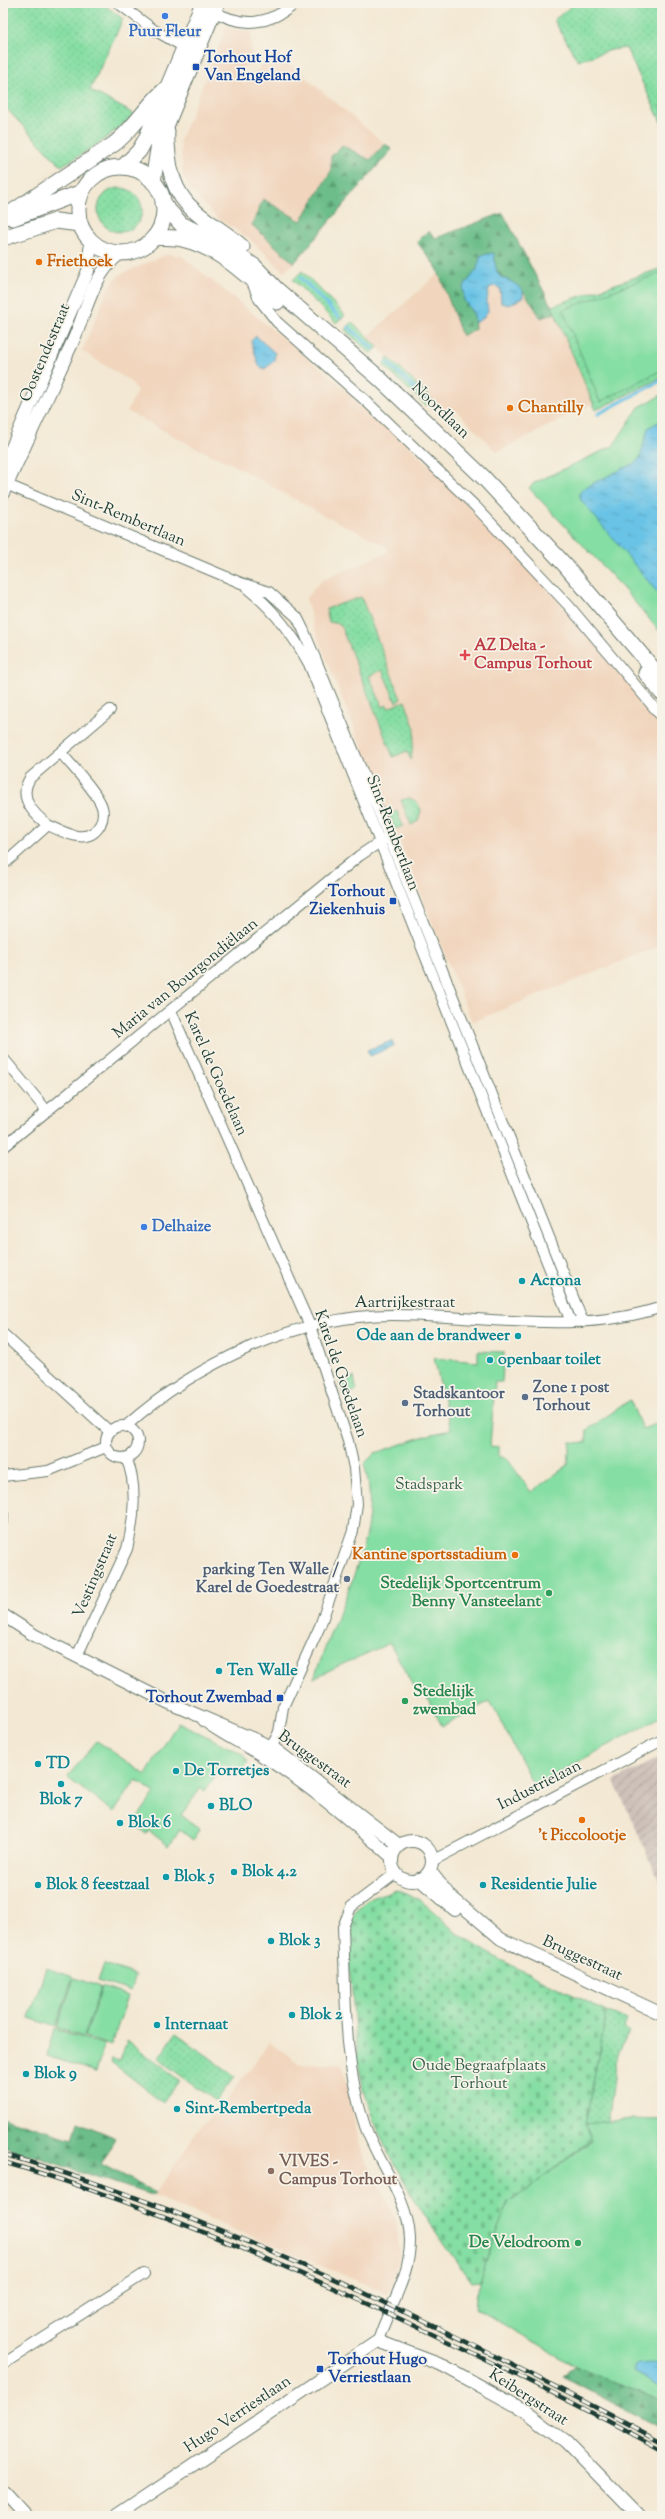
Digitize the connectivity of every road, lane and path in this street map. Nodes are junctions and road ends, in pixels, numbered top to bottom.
1 (118, 3) edge
2 (296, 3) edge
3 (209, 6) edge
4 (184, 47) junction
5 (192, 61) junction
6 (168, 87) junction
7 (168, 124) junction
8 (123, 167) junction
9 (153, 182) junction
10 (82, 192) junction
11 (164, 204) junction
12 (3, 219) edge
13 (80, 224) junction
14 (154, 237) junction
15 (3, 238) edge
16 (91, 241) junction
17 (119, 254) junction
18 (257, 277) junction
19 (3, 468) edge
20 (4, 487) edge
21 (241, 583) junction
22 (297, 617) junction
23 (285, 626) junction
24 (662, 679) edge
25 (324, 688) junction
26 (662, 693) edge
27 (110, 710) dead end
28 (662, 717) edge
29 (61, 753) junction
30 (48, 825) junction
31 (385, 839) junction
32 (3, 865) edge
33 (447, 983) junction
34 (436, 987) junction
35 (170, 1011) junction
36 (3, 1058) edge
37 (499, 1110) junction
38 (47, 1111) junction
39 (488, 1114) junction
40 (3, 1147) edge
41 (534, 1197) junction
42 (523, 1202) junction
43 (662, 1307) edge
44 (571, 1322) junction
45 (583, 1322) junction
46 (310, 1326) junction
47 (3, 1334) edge
48 (126, 1426) junction
49 (109, 1432) junction
50 (106, 1447) junction
51 (126, 1458) junction
52 (3, 1476) edge
53 (3, 1514) edge
54 (3, 1520) edge
55 (3, 1615) edge
56 (77, 1656) junction
57 (201, 1718) junction
58 (662, 1740) edge
59 (272, 1746) junction
60 (266, 1758) junction
61 (399, 1845) junction
62 (392, 1857) junction
63 (431, 1866) junction
64 (396, 1874) junction
65 (419, 1879) junction
66 (490, 1932) junction
67 (662, 2014) edge
68 (144, 2274) dead end
69 (378, 2341) junction
70 (3, 2364) edge
71 (3, 2491) edge
72 (26, 2516) edge
73 (117, 2516) edge
74 (638, 2516) edge

1 - 4 street
2 - 3 street
3 - 4 main road
3 - 5 main road
4 - 5 main road
4 - 6 main road
5 - 7 main road
6 - 8 main road
6 - 12 main road
7 - 9 main road
7 - 18 main road
8 - 9 main road
8 - 10 main road
9 - 11 main road
10 - 12 main road
10 - 13 main road
11 - 14 main road
11 - 18 main road, Noordlaan
13 - 15 main road
13 - 16 main road
14 - 17 main road
14 - 18 main road, Noordlaan
16 - 17 main road
16 - 19 street, Oostendestraat
17 - 20 street, Oostendestraat
18 - 24 main road, Noordlaan
18 - 26 main road, Noordlaan
18 - 28 street, Noordlaan
20 - 21 street, Sint-Rembertlaan
21 - 22 street, Sint-Rembertlaan
21 - 23 street, Sint-Rembertlaan
22 - 23 street
22 - 25 street, Sint-Rembertlaan
23 - 25 street, Sint-Rembertlaan
25 - 31 street, Sint-Rembertlaan
27 - 29 street
29 - 30 street
29 - 30 street
30 - 32 street
31 - 33 street, Sint-Rembertlaan
31 - 34 street, Sint-Rembertlaan
31 - 35 street, Maria van Bourgondiëlaan
33 - 34 street
33 - 37 street, Sint-Rembertlaan
34 - 39 street, Sint-Rembertlaan
35 - 38 street, Maria van Bourgondiëlaan
35 - 46 street, Karel de Goedelaan
36 - 38 street
37 - 39 street
37 - 41 street, Sint-Rembertlaan
38 - 40 street, Maria van Bourgondiëlaan
39 - 42 street, Sint-Rembertlaan
41 - 42 street
41 - 45 street, Sint-Rembertlaan
42 - 44 street, Sint-Rembertlaan
43 - 45 street, Aartrijkestraat
44 - 45 street, Aartrijkestraat
44 - 46 street, Aartrijkestraat
46 - 48 street, Aartrijkestraat
46 - 59 street, Karel de Goedelaan
47 - 49 street
48 - 49 street
48 - 51 street
49 - 50 street
50 - 51 street
50 - 52 street
51 - 56 street, Vestingstraat
53 - 54 street
55 - 56 street, Bruggestraat
56 - 57 street, Bruggestraat
57 - 59 street, Bruggestraat
57 - 60 street, Bruggestraat
58 - 63 street, Industrielaan
59 - 60 street, Karel de Goedelaan
59 - 61 street, Bruggestraat
60 - 62 street, Bruggestraat
61 - 62 street
61 - 63 street
62 - 64 street
63 - 65 street
63 - 66 street, Bruggestraat
64 - 65 street
64 - 69 street
65 - 66 street, Bruggestraat
66 - 67 street, Bruggestraat
68 - 70 street
69 - 73 street, Hugo Verriestlaan
69 - 74 street, Keibergstraat
71 - 72 street

